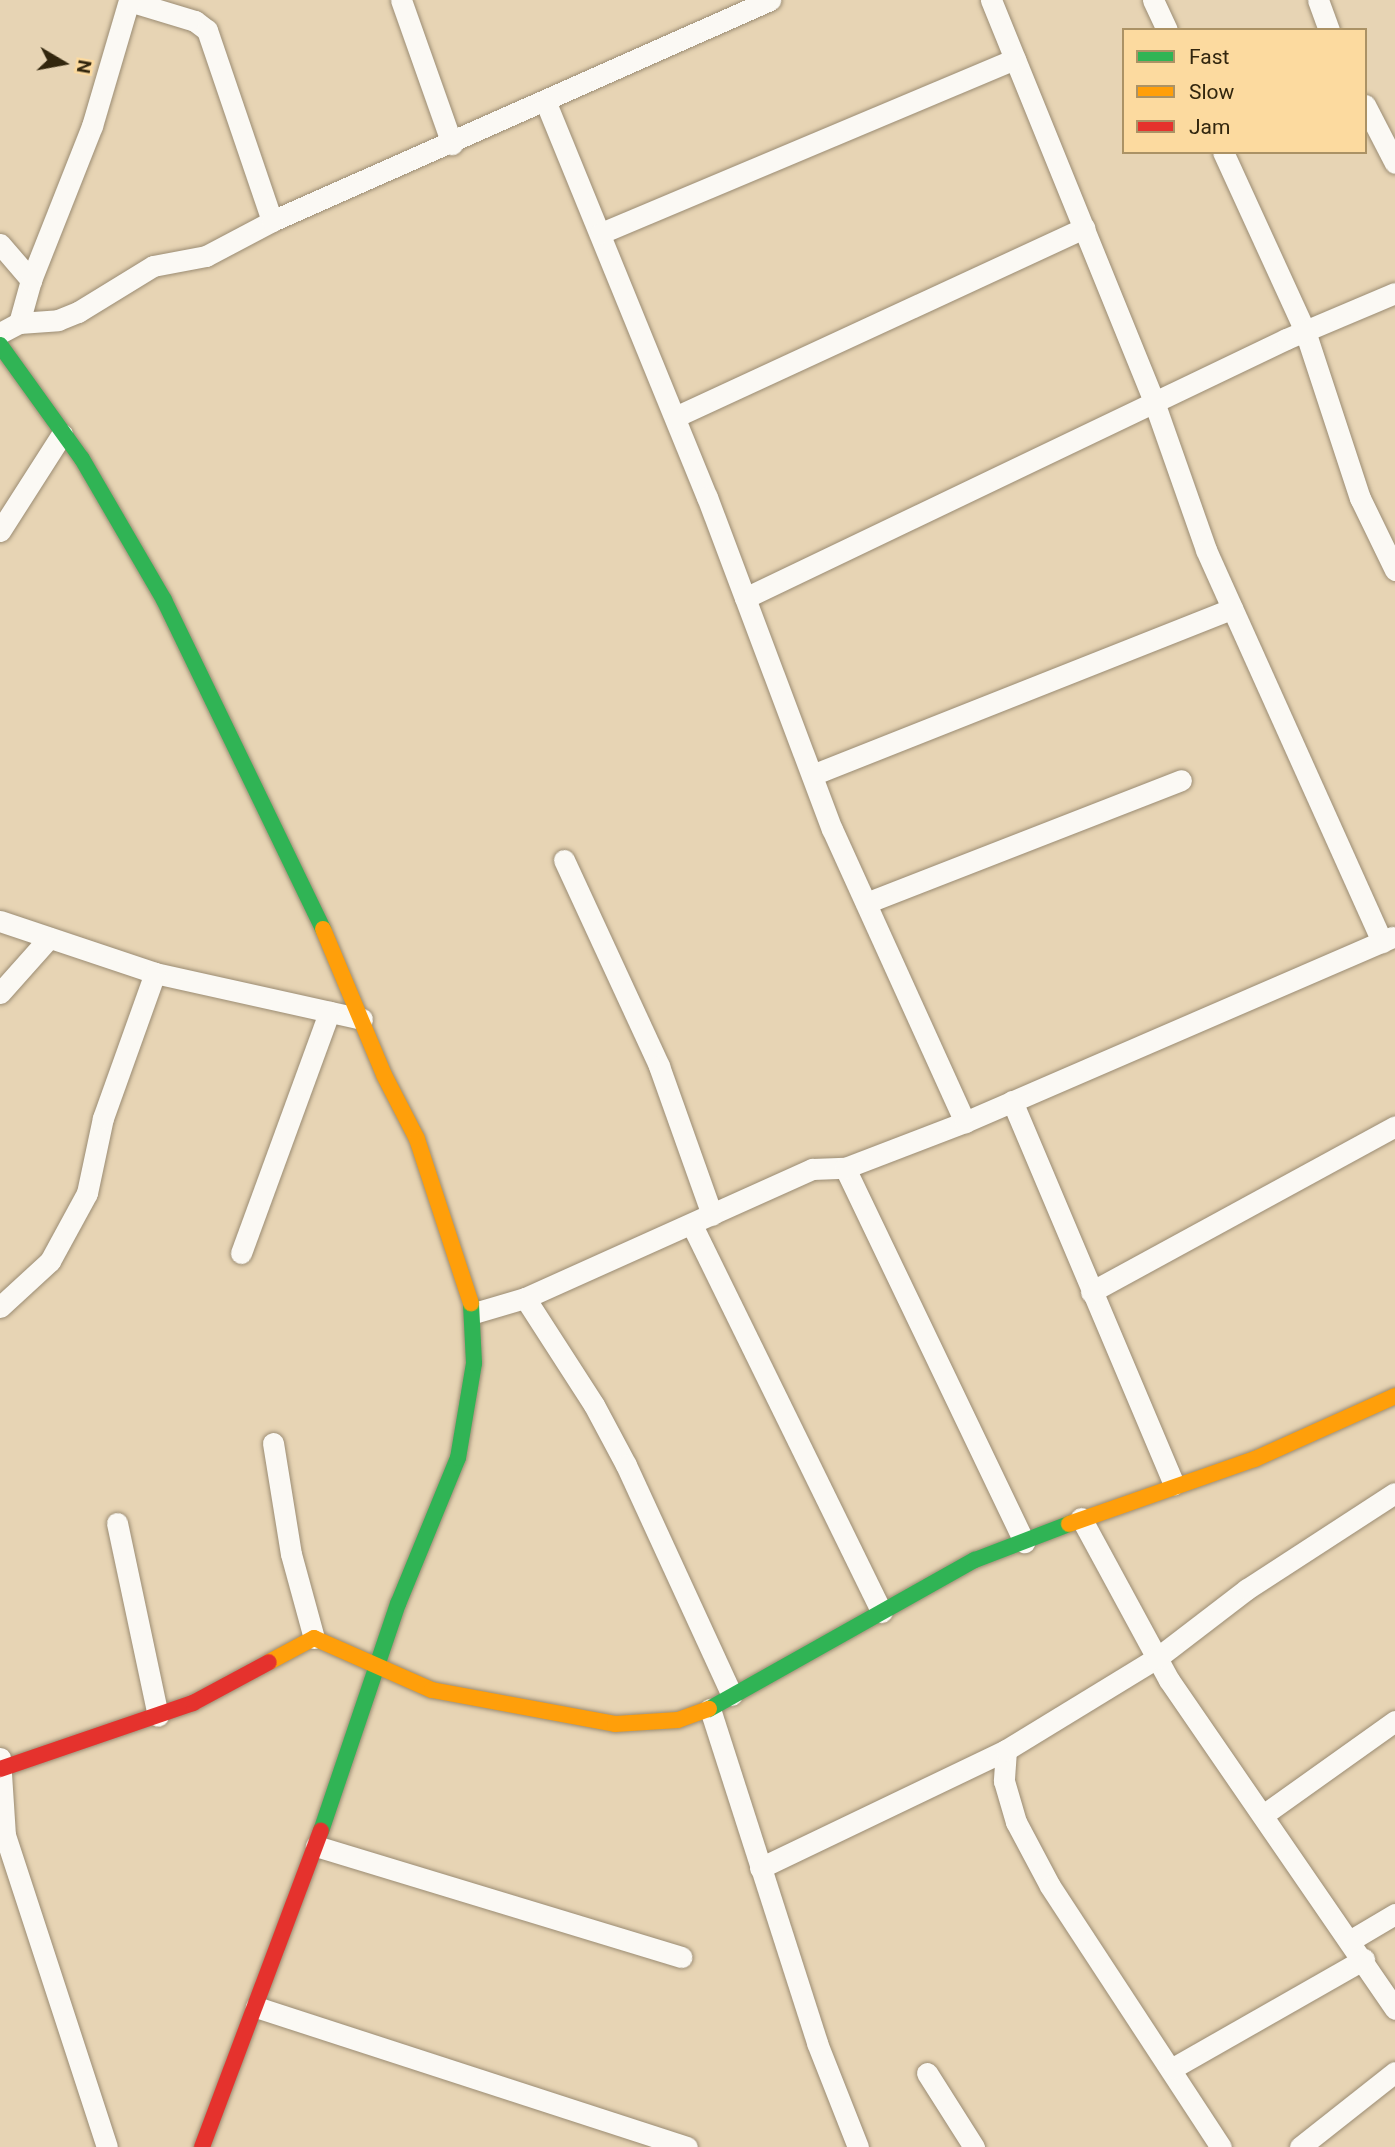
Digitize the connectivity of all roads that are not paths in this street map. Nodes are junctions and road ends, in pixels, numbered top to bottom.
1 (129, 0) edge
2 (401, 0) edge
3 (771, 0) edge
4 (991, 0) edge
5 (1153, 0) edge
6 (1318, 0) edge
7 (1166, 28) edge
8 (1328, 28) edge
9 (1015, 59) junction
10 (546, 103) junction
11 (1367, 109) edge
12 (453, 144) junction
13 (1224, 154) edge
14 (1395, 163) edge
15 (272, 221) junction
16 (1084, 228) junction
17 (601, 233) junction
18 (0, 244) edge
19 (31, 280) junction
20 (1395, 293) edge
21 (19, 323) junction
22 (1306, 331) junction
23 (0, 333) edge
24 (0, 345) edge
25 (1154, 402) junction
26 (675, 417) junction
27 (62, 434) junction
28 (0, 531) edge
29 (1395, 570) edge
30 (745, 598) junction
31 (1232, 610) junction
32 (812, 775) junction
33 (1181, 780) dead end
34 (564, 860) dead end
35 (866, 903) junction
36 (0, 921) edge
37 (49, 938) junction
38 (1388, 939) edge
39 (155, 973) junction
40 (0, 993) edge
41 (329, 1012) junction
42 (362, 1019) junction
43 (1012, 1101) junction
44 (965, 1122) junction
45 (1395, 1126) edge
46 (845, 1168) junction
47 (712, 1214) junction
48 (692, 1225) junction
49 (241, 1253) dead end
50 (1091, 1292) junction
51 (525, 1298) junction
52 (0, 1307) edge
53 (474, 1313) junction
54 (1395, 1396) edge
55 (273, 1443) dead end
56 (1174, 1484) junction
57 (1395, 1493) edge
58 (1081, 1518) junction
59 (117, 1523) dead end
60 (1024, 1542) junction
61 (882, 1612) junction
62 (314, 1638) junction
63 (1157, 1658) junction
64 (375, 1668) junction
65 (732, 1695) junction
66 (710, 1709) junction
67 (158, 1716) junction
68 (1395, 1721) edge
69 (1006, 1750) junction
70 (1, 1765) edge
71 (1263, 1815) junction
72 (316, 1846) junction
73 (760, 1868) junction
74 (1395, 1914) edge
75 (1351, 1940) junction
76 (682, 1956) dead end
77 (1364, 1959) junction
78 (256, 2007) junction
79 (1395, 2008) edge
80 (1173, 2068) junction
81 (1395, 2072) edge
82 (927, 2073) dead end
83 (107, 2147) edge
84 (202, 2147) edge
85 (687, 2147) edge
86 (858, 2147) edge
87 (974, 2147) edge
88 (1221, 2147) edge
89 (1300, 2147) edge

1 - 15 street
1 - 19 street
2 - 12 street
3 - 10 street
4 - 9 street
5 - 7 street
6 - 8 street
9 - 16 street
9 - 17 street
10 - 12 street
10 - 17 street
11 - 14 street
12 - 15 street
13 - 22 street
15 - 21 street
16 - 25 street
16 - 26 street
17 - 26 street
18 - 19 street
19 - 21 street
20 - 22 street
21 - 23 street
22 - 25 street
22 - 29 street
24 - 27 street
25 - 30 street
25 - 31 street
26 - 30 street
27 - 28 street
27 - 42 street
30 - 32 street
31 - 32 street
31 - 38 street
32 - 35 street
33 - 35 street
34 - 47 street
35 - 44 street
36 - 37 street
37 - 39 street
37 - 40 street
38 - 43 street
39 - 41 street
39 - 52 street
41 - 42 street
41 - 49 street
42 - 53 street
43 - 44 street
43 - 50 street
44 - 46 street
45 - 50 street
46 - 47 street
46 - 60 street
47 - 48 street
48 - 51 street
48 - 61 street
50 - 56 street
51 - 53 street
51 - 65 street
53 - 64 street
54 - 56 street
55 - 62 street
56 - 58 street
57 - 63 street
58 - 60 street
58 - 63 street
59 - 67 street
60 - 61 street
61 - 65 street
62 - 64 street
62 - 67 street
63 - 69 street
63 - 71 street
64 - 66 street
64 - 72 street
65 - 66 street
66 - 73 street
67 - 70 street
68 - 71 street
69 - 73 street
69 - 80 street
70 - 83 street
71 - 75 street
72 - 76 street
72 - 78 street
73 - 86 street
74 - 75 street
75 - 77 street
77 - 79 street
77 - 80 street
78 - 84 street
78 - 85 street
80 - 88 street
81 - 89 street
82 - 87 street

